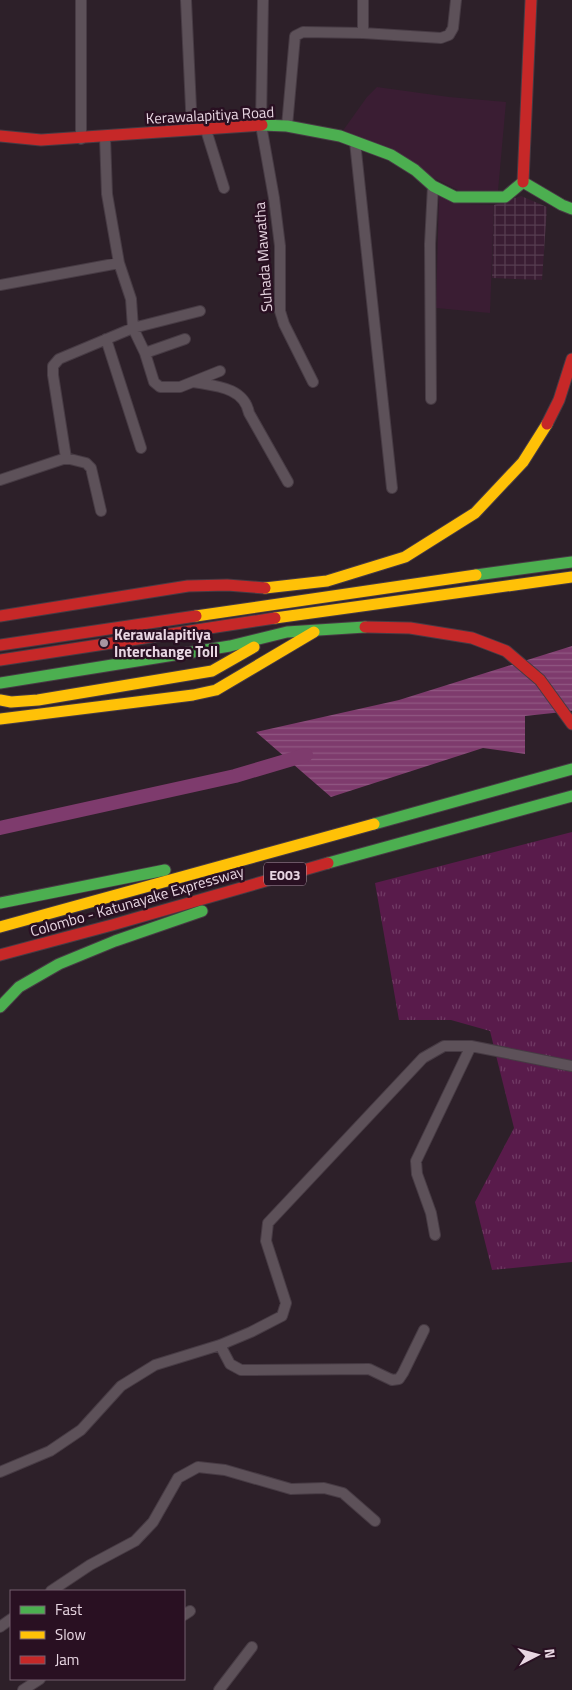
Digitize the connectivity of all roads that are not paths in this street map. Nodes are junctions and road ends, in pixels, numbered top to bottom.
1 (81, 0) edge
2 (186, 0) edge
3 (263, 0) edge
4 (363, 0) edge
5 (456, 0) edge
6 (531, 0) edge
7 (363, 32) junction
8 (261, 125) junction
9 (287, 126) junction
10 (192, 130) junction
11 (206, 130) junction
12 (0, 136) edge
13 (105, 137) junction
14 (81, 139) junction
15 (355, 142) junction
16 (523, 182) junction
17 (433, 186) junction
18 (224, 188) dead end
19 (572, 209) edge
20 (118, 263) junction
21 (0, 285) edge
22 (200, 311) dead end
23 (133, 328) junction
24 (106, 339) junction
25 (185, 339) dead end
26 (145, 353) junction
27 (572, 360) edge
28 (220, 371) dead end
29 (192, 382) junction
30 (313, 382) dead end
31 (431, 399) dead end
32 (141, 448) dead end
33 (66, 458) junction
34 (0, 480) edge
35 (288, 482) dead end
36 (392, 488) dead end
37 (101, 511) dead end
38 (572, 562) edge
39 (572, 577) edge
40 (292, 584) junction
41 (97, 589) dead end
42 (233, 597) dead end
43 (172, 600) dead end
44 (293, 600) junction
45 (0, 616) edge
46 (275, 618) junction
47 (0, 626) edge
48 (319, 629) junction
49 (0, 635) edge
50 (0, 645) edge
51 (254, 646) junction
52 (0, 660) edge
53 (0, 671) edge
54 (0, 683) edge
55 (0, 690) edge
56 (0, 700) edge
57 (0, 710) edge
58 (0, 719) edge
59 (572, 724) edge
60 (572, 769) edge
61 (572, 796) edge
62 (318, 838) junction
63 (385, 847) junction
64 (0, 903) edge
65 (0, 928) edge
66 (0, 955) edge
67 (0, 1007) edge
68 (471, 1046) junction
69 (572, 1066) edge
70 (435, 1235) dead end
71 (424, 1330) dead end
72 (220, 1345) junction
73 (0, 1472) edge
74 (375, 1521) dead end
75 (52, 1590) edge
76 (252, 1647) dead end
77 (38, 1680) edge
78 (23, 1690) edge
79 (219, 1690) edge

1 - 14 street
2 - 10 street
3 - 8 street, Suhada Mawatha
4 - 7 street
5 - 7 street
6 - 16 main road
7 - 9 street
8 - 9 main road, Kerawalapitiya Road
8 - 11 main road, Kerawalapitiya Road
8 - 30 street, Suhada Mawatha
9 - 15 main road, Kerawalapitiya Road
10 - 11 main road, Kerawalapitiya Road
10 - 13 main road, Kerawalapitiya Road
11 - 18 street
12 - 14 main road, Kerawalapitiya Road
13 - 14 main road, Kerawalapitiya Road
13 - 20 street
15 - 17 main road, Kerawalapitiya Road
15 - 36 street
16 - 17 main road, Kerawalapitiya Road
16 - 19 main road
17 - 31 street
20 - 21 street
20 - 23 street
22 - 23 street
23 - 24 street
23 - 26 street
24 - 32 street
24 - 33 street
25 - 26 street
26 - 29 street
27 - 40 main road
28 - 29 street
29 - 35 street
33 - 34 street
33 - 37 street
38 - 44 main road
39 - 46 main road
40 - 41 main road
40 - 45 main road
42 - 44 main road
43 - 47 main road
44 - 49 main road
44 - 50 main road
46 - 52 main road
46 - 53 main road
48 - 51 main road
48 - 54 main road
48 - 57 main road
48 - 58 main road
48 - 59 main road
51 - 55 main road
51 - 56 main road
60 - 62 main road, Colombo - Katunayake Expressway / E003
61 - 63 main road, Colombo - Katunayake Expressway / E003
62 - 64 main road
62 - 65 main road, Colombo - Katunayake Expressway / E003
63 - 66 main road, Colombo - Katunayake Expressway / E003
63 - 67 main road
68 - 69 street
68 - 70 street
68 - 72 street
71 - 72 street
72 - 73 street
74 - 75 street
76 - 79 street
77 - 78 street

